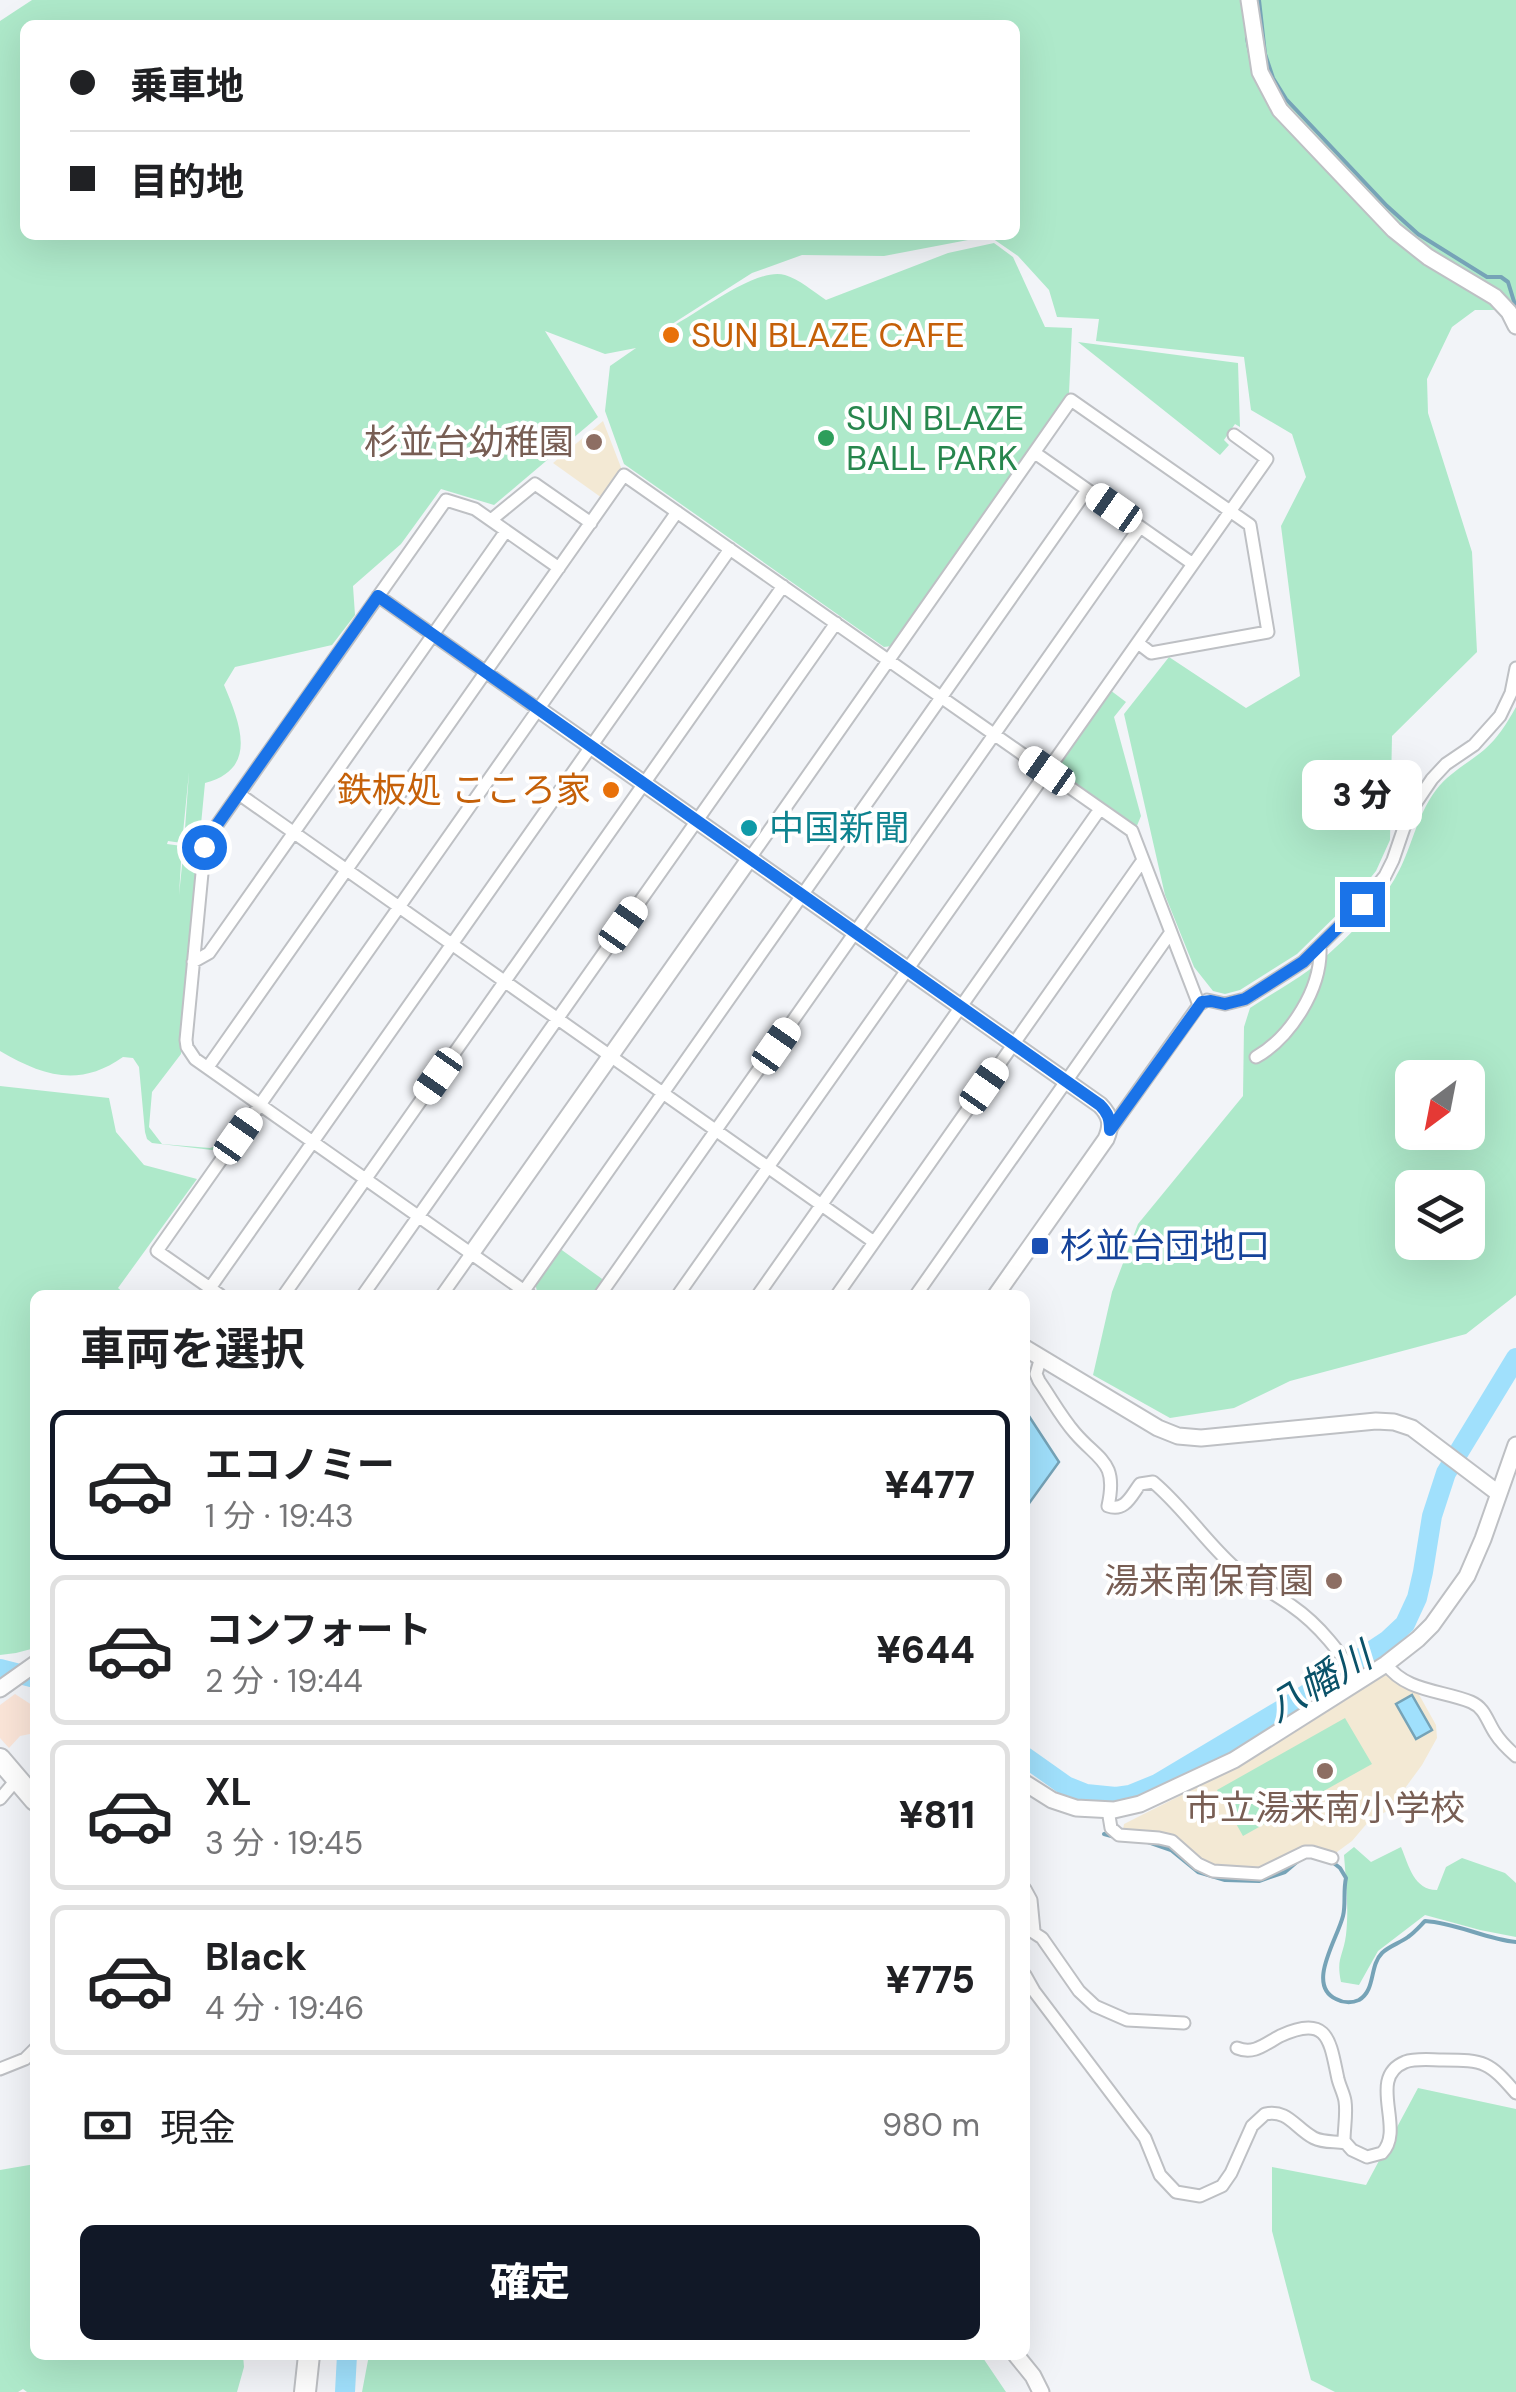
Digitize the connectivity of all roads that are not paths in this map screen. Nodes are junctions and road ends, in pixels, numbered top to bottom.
1 (1249, 0) edge
2 (1516, 326) edge
3 (1234, 435) dead end
4 (1035, 453) junction
5 (1087, 490) junction
6 (677, 512) junction
7 (1230, 512) junction
8 (491, 520) junction
9 (591, 523) junction
10 (1140, 526) junction
11 (506, 531) junction
12 (730, 549) junction
13 (1193, 564) junction
14 (558, 568) junction
15 (783, 586) junction
16 (378, 596) junction
17 (836, 623) junction
18 (433, 635) junction
19 (1138, 643) junction
20 (889, 660) junction
21 (1516, 668) edge
22 (486, 672) junction
23 (942, 697) junction
24 (538, 709) junction
25 (994, 734) junction
26 (591, 746) junction
27 (1047, 771) junction
28 (644, 784) junction
29 (238, 794) junction
30 (1100, 808) junction
31 (696, 820) junction
32 (294, 833) junction
33 (750, 858) junction
34 (1143, 860) junction
35 (346, 870) junction
36 (802, 895) junction
37 (399, 907) junction
38 (855, 932) junction
39 (1171, 932) junction
40 (452, 944) junction
41 (1320, 947) junction
42 (193, 962) junction
43 (908, 970) junction
44 (504, 982) junction
45 (1199, 1005) junction
46 (960, 1007) junction
47 (557, 1018) junction
48 (1014, 1044) junction
49 (610, 1056) junction
50 (1256, 1057) dead end
51 (208, 1068) junction
52 (1066, 1081) junction
53 (663, 1093) junction
54 (260, 1104) junction
55 (716, 1130) junction
56 (1110, 1130) junction
57 (313, 1142) junction
58 (768, 1167) junction
59 (366, 1179) junction
60 (821, 1204) junction
61 (418, 1216) junction
62 (874, 1242) junction
63 (471, 1254) junction
64 (212, 1290) edge
65 (216, 1290) edge
66 (288, 1290) edge
67 (366, 1290) edge
68 (446, 1290) edge
69 (520, 1290) edge
70 (528, 1290) edge
71 (604, 1290) edge
72 (682, 1290) edge
73 (761, 1290) edge
74 (840, 1290) edge
75 (920, 1290) edge
76 (999, 1290) edge
77 (1030, 1351) edge
78 (1041, 1357) junction
79 (1516, 1444) edge
80 (1492, 1489) junction
81 (1386, 1664) junction
82 (30, 1668) edge
83 (1357, 1678) junction
84 (1, 1688) edge
85 (1516, 1756) edge
86 (0, 1759) edge
87 (17, 1779) junction
88 (1030, 1786) edge
89 (30, 1794) edge
90 (0, 1799) edge
91 (1108, 1810) junction
92 (1332, 1858) dead end
93 (1030, 1901) edge
94 (1030, 1929) edge
95 (1030, 1984) edge
96 (1184, 2023) dead end
97 (1236, 2048) dead end
98 (30, 2054) edge
99 (0, 2069) edge
100 (1516, 2094) edge
101 (1345, 2144) junction
102 (309, 2360) edge
103 (1020, 2360) edge
104 (306, 2392) edge
105 (1041, 2392) edge

1 - 2 street
3 - 7 street
4 - 5 street
4 - 7 street
4 - 20 street
5 - 10 street
5 - 23 street
6 - 9 street
6 - 12 street
6 - 24 street
7 - 13 street
7 - 19 street
8 - 9 street
8 - 11 street
8 - 16 street
9 - 14 street
10 - 13 street
10 - 25 street
11 - 14 street
11 - 18 street
12 - 15 street
12 - 26 street
13 - 19 street
14 - 22 street
15 - 17 street
15 - 28 street
16 - 18 street
16 - 29 street
17 - 20 street
17 - 31 street
18 - 22 street
18 - 32 street
19 - 27 street
20 - 23 street
20 - 33 street
21 - 41 street
22 - 24 street
22 - 35 street
23 - 25 street
23 - 36 street
24 - 26 street
24 - 37 street
25 - 27 street
25 - 38 street
26 - 28 street
26 - 40 street
27 - 30 street
27 - 43 street
28 - 31 street
28 - 44 street
29 - 32 street
29 - 42 street
30 - 34 street
30 - 46 street
31 - 33 street
31 - 47 street
32 - 35 street
32 - 42 street
33 - 36 street
33 - 49 street
34 - 39 street
34 - 48 street
35 - 37 street
35 - 51 street
36 - 38 street
36 - 53 street
37 - 40 street
37 - 54 street
38 - 43 street
38 - 55 street
39 - 45 street
39 - 52 street
40 - 44 street
40 - 57 street
41 - 45 street
41 - 50 street
42 - 51 street
43 - 46 street
43 - 58 street
44 - 47 street
44 - 59 street
45 - 56 street
46 - 48 street
46 - 60 street
47 - 49 street
47 - 61 street
48 - 52 street
48 - 62 street
49 - 53 street
49 - 63 street
51 - 54 street
52 - 56 street
52 - 75 street
53 - 55 street
53 - 70 street
54 - 57 street
54 - 64 street
55 - 58 street
55 - 71 street
56 - 76 street
57 - 59 street
57 - 65 street
58 - 60 street
58 - 72 street
59 - 61 street
59 - 66 street
60 - 62 street
60 - 73 street
61 - 63 street
61 - 67 street
62 - 74 street
63 - 68 street
63 - 69 street
77 - 78 street
78 - 80 street
78 - 83 street
79 - 80 street
80 - 81 street
81 - 83 street
81 - 85 street
82 - 84 street
83 - 91 street
86 - 87 highway
87 - 89 highway
87 - 90 street
88 - 91 street
91 - 92 street
93 - 94 street
94 - 96 street
95 - 101 street
97 - 101 street
98 - 99 street
100 - 101 street
102 - 104 highway
103 - 105 street

